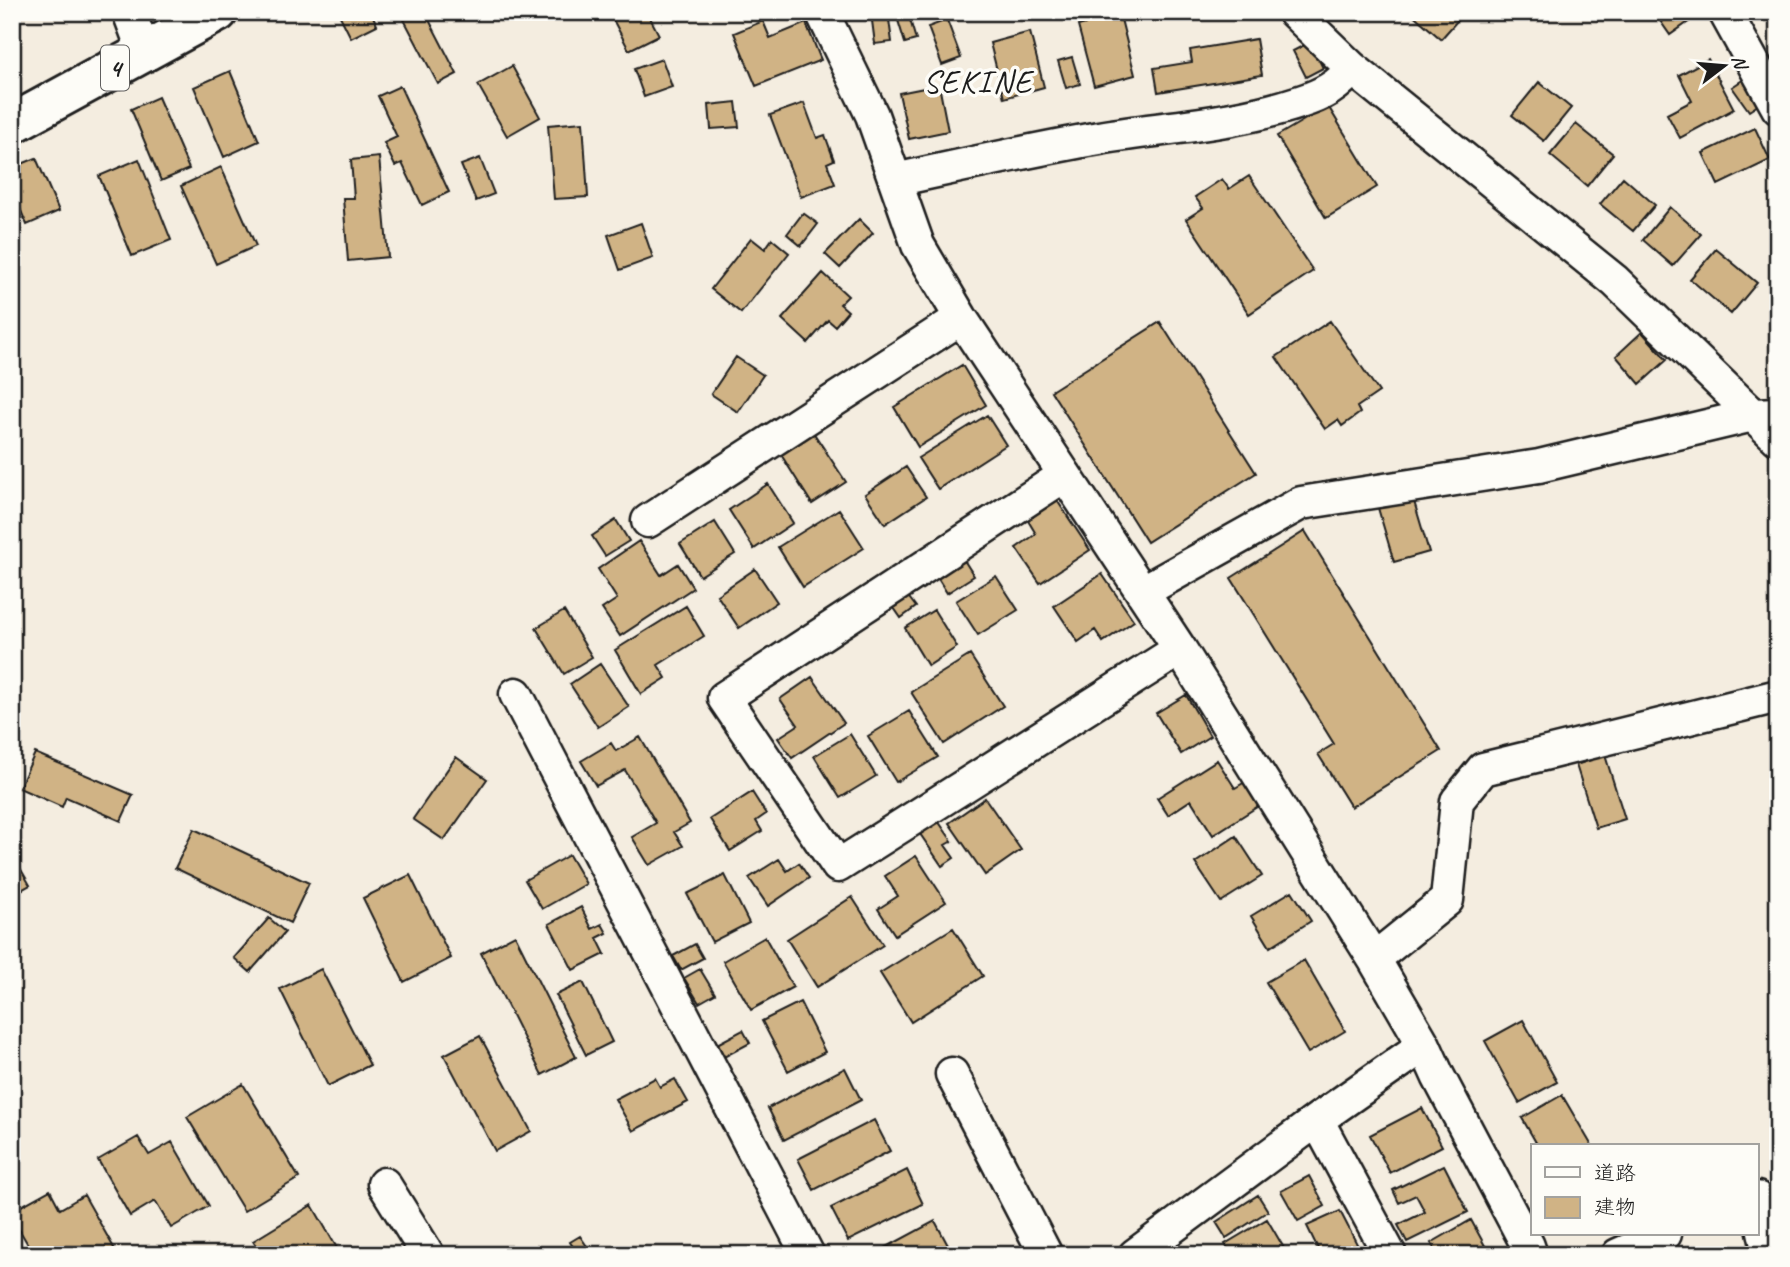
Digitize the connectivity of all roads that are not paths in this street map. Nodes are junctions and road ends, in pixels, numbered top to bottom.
1 (129, 12) edge
2 (218, 12) edge
3 (822, 12) edge
4 (1294, 12) edge
5 (1725, 12) edge
6 (144, 52) junction
7 (1352, 68) junction
8 (1778, 108) edge
9 (12, 124) edge
10 (895, 180) junction
11 (961, 318) junction
12 (1766, 415) edge
13 (1778, 439) edge
14 (1065, 475) junction
15 (648, 521) dead end
16 (1142, 592) junction
17 (1180, 649) junction
18 (516, 694) dead end
19 (1778, 696) edge
20 (1374, 959) junction
21 (1424, 1045) junction
22 (951, 1074) dead end
23 (1317, 1119) junction
24 (384, 1184) dead end
25 (1778, 1184) edge
26 (1758, 1192) edge
27 (1758, 1203) edge
28 (1661, 1236) edge
29 (428, 1255) edge
30 (808, 1255) edge
31 (1046, 1255) edge
32 (1135, 1255) edge
33 (1390, 1255) edge
34 (1531, 1255) edge
35 (1618, 1255) edge
36 (1769, 1255) edge

1 - 6 street
2 - 6 main road, 4
3 - 10 street
4 - 7 street
5 - 8 street
6 - 9 main road, 4
7 - 10 street
7 - 12 street
10 - 11 street
11 - 14 street
11 - 15 street
12 - 13 street
12 - 16 street
14 - 16 street
14 - 17 street
16 - 17 street
17 - 20 street
18 - 30 street
19 - 20 street
20 - 21 street
21 - 23 street
21 - 34 street
22 - 31 street
23 - 32 street
23 - 33 street
24 - 29 street
25 - 26 street
27 - 36 street
28 - 35 street

